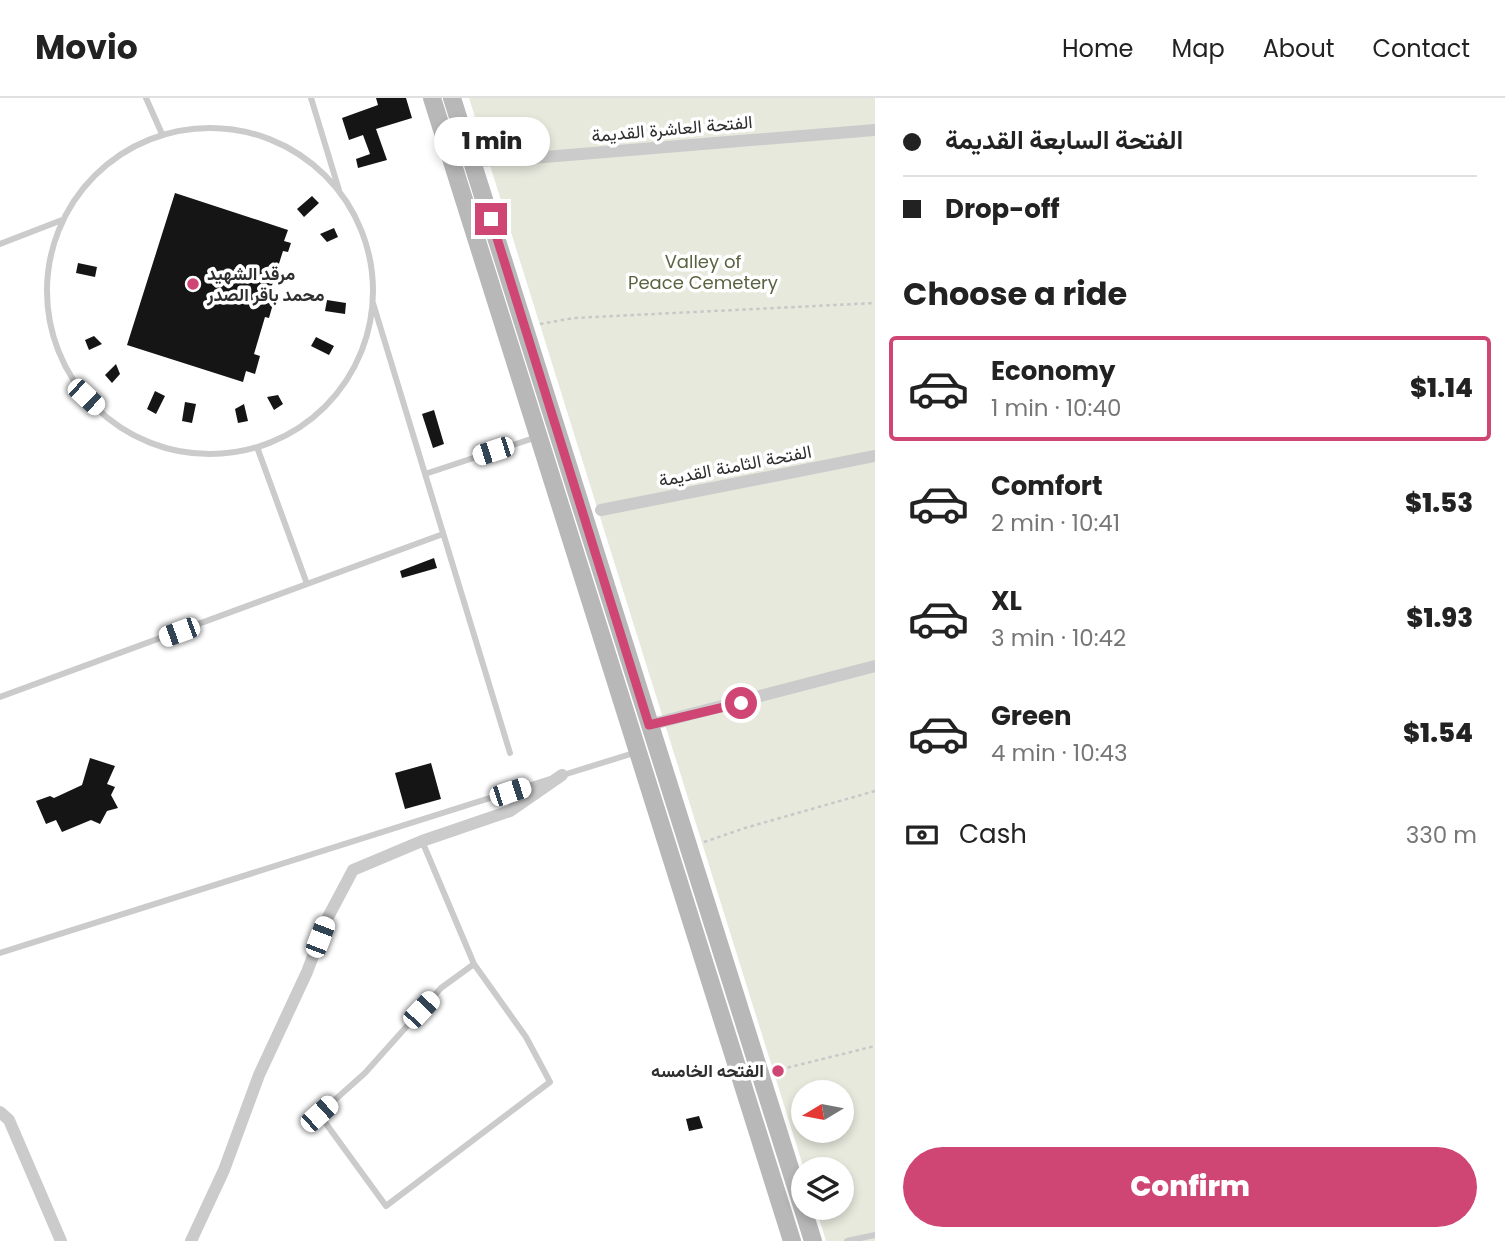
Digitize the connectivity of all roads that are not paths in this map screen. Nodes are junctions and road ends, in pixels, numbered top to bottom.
1 (146, 98) edge
2 (311, 98) edge
3 (432, 98) edge
4 (452, 98) edge
5 (875, 130) edge
6 (162, 134) junction
7 (473, 161) junction
8 (340, 193) junction
9 (486, 201) junction
10 (468, 212) junction
11 (62, 220) junction
12 (0, 244) edge
13 (499, 246) junction
14 (480, 249) junction
15 (373, 301) junction
16 (539, 436) junction
17 (257, 447) junction
18 (875, 456) edge
19 (425, 474) junction
20 (601, 510) dead end
21 (443, 534) junction
22 (307, 584) junction
23 (875, 666) edge
24 (0, 698) edge
25 (649, 725) junction
26 (638, 752) junction
27 (510, 753) dead end
28 (562, 775) junction
29 (422, 841) junction
30 (0, 953) edge
31 (474, 964) junction
32 (744, 1023) junction
33 (726, 1032) junction
34 (738, 1068) junction
35 (759, 1069) junction
36 (0, 1112) edge
37 (875, 1235) edge
38 (61, 1241) edge
39 (191, 1241) edge
40 (792, 1241) edge
41 (813, 1241) edge
42 (847, 1241) edge

1 - 6 lane
2 - 8 lane
3 - 10 street
4 - 7 street
5 - 7 street, الفتحة العاشرة القديمة
6 - 8 lane
6 - 11 lane
7 - 9 street
8 - 15 lane
9 - 10 street
9 - 13 street
10 - 14 street
11 - 12 lane
11 - 17 lane
13 - 14 street
13 - 25 street
14 - 16 street
15 - 17 lane
15 - 19 lane
16 - 19 lane
16 - 26 street
17 - 22 lane
18 - 20 street, الفتحة الثامنة القديمة
19 - 21 lane
21 - 22 lane
21 - 27 lane
22 - 24 lane
23 - 25 street
25 - 32 street
26 - 28 lane
26 - 33 street
28 - 29 street
28 - 30 lane
29 - 31 lane
29 - 39 street
31 - 31 lane
32 - 33 street
32 - 35 street
33 - 34 street
34 - 35 street
34 - 40 street
35 - 41 street
36 - 38 street
37 - 42 lane

